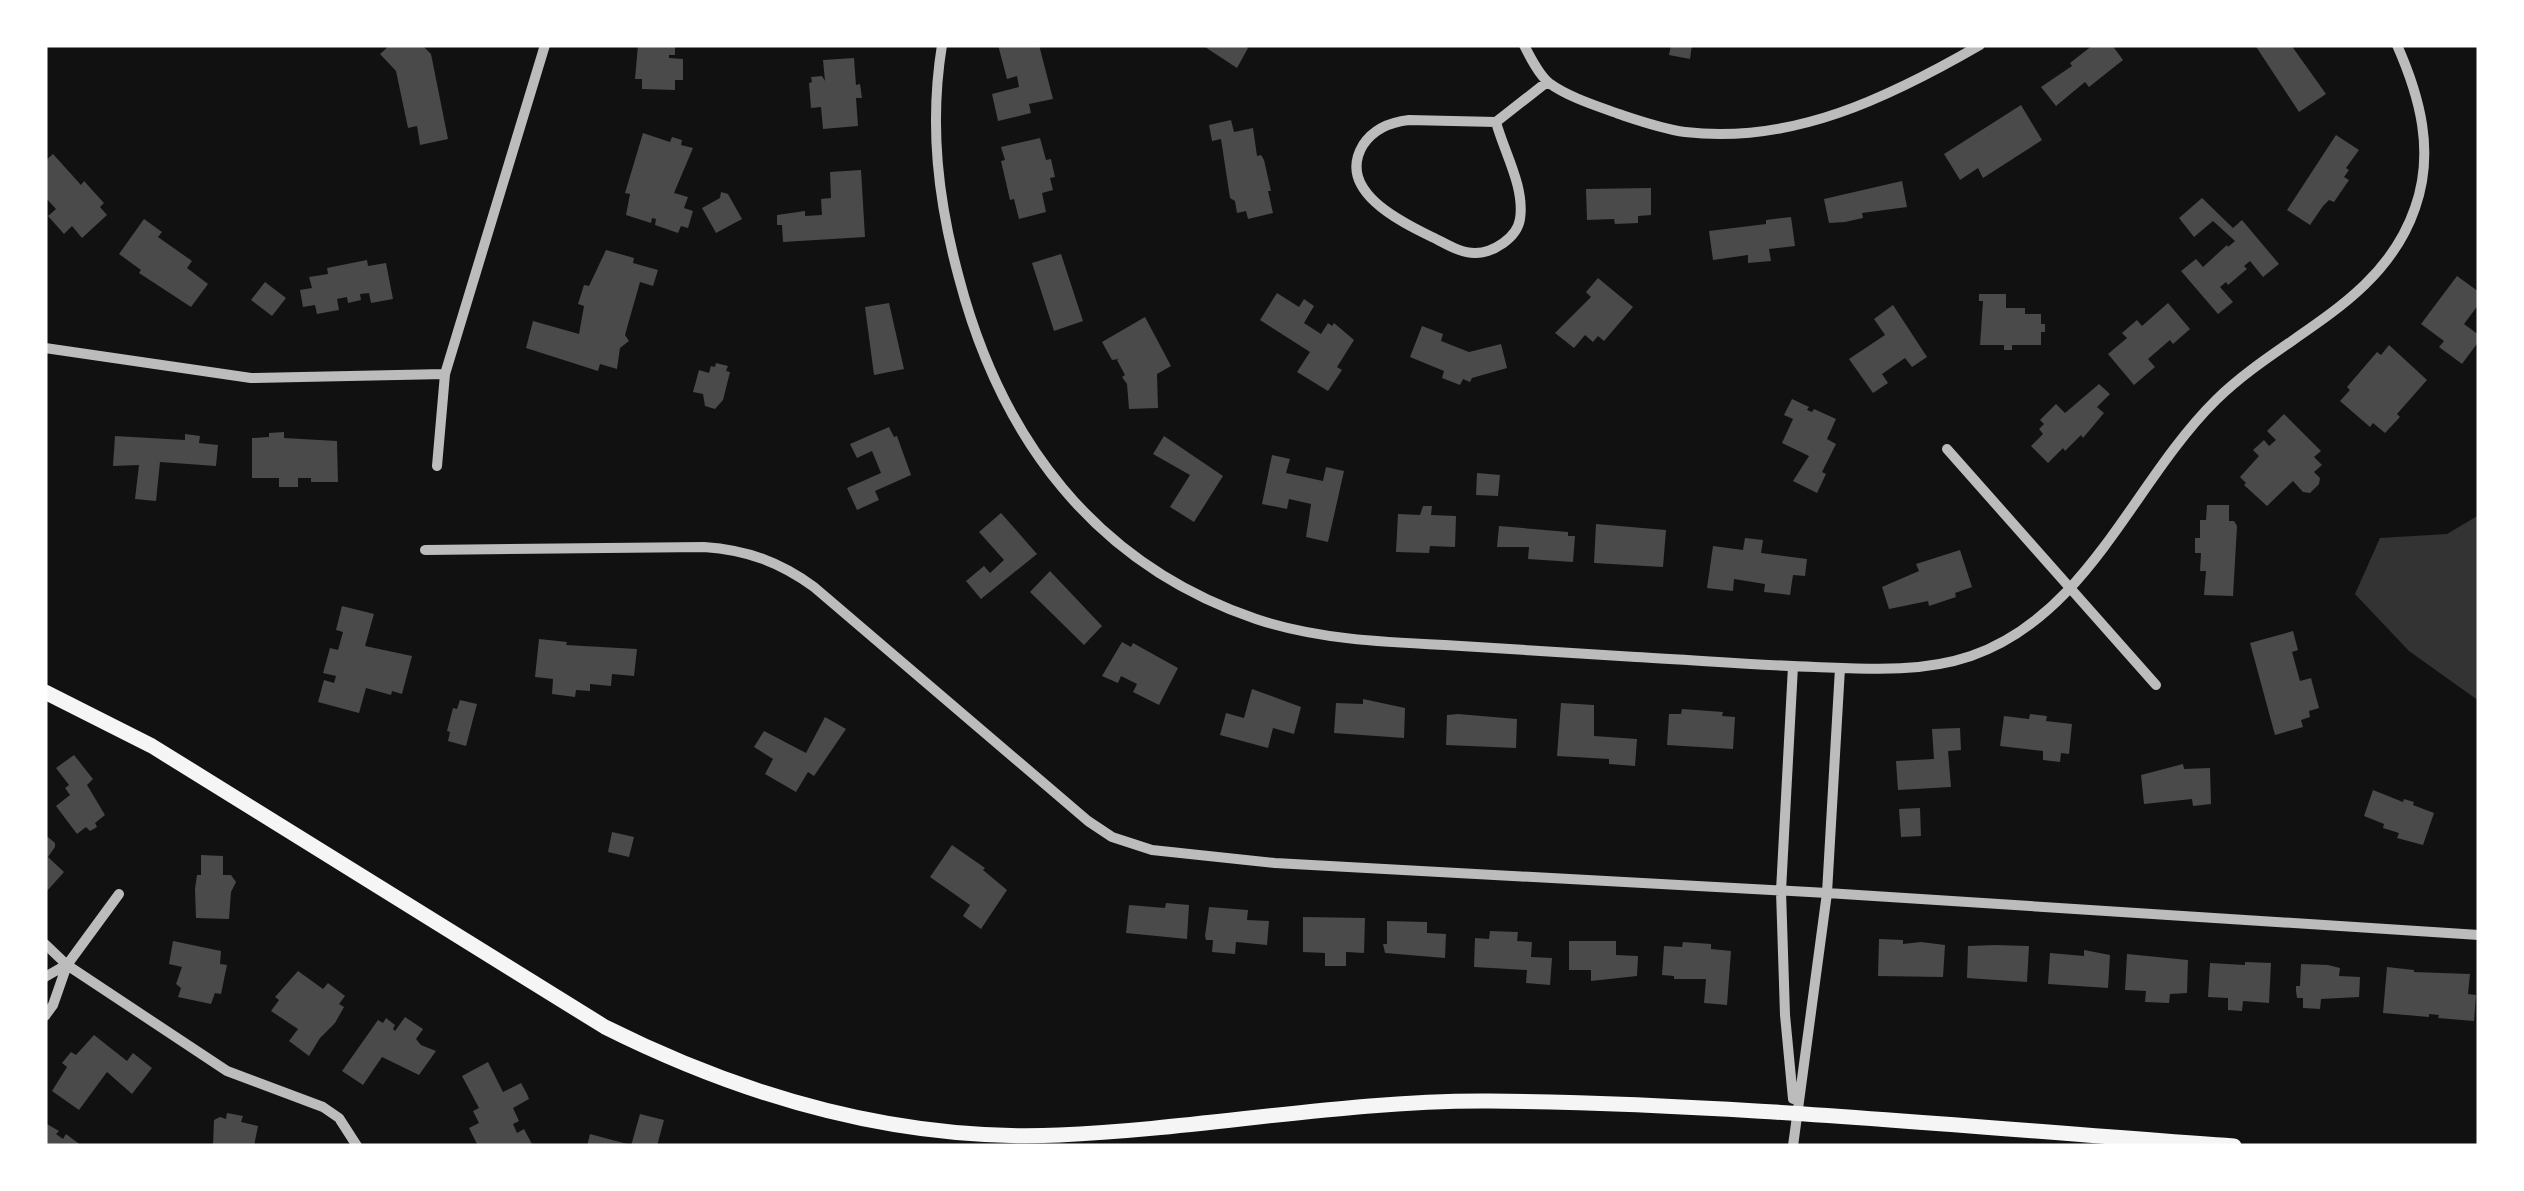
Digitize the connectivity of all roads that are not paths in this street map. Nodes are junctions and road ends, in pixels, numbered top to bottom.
1 (546, 45) edge
2 (942, 45) edge
3 (1524, 45) edge
4 (1980, 45) edge
5 (2396, 45) edge
6 (1547, 82) junction
7 (1496, 122) junction
8 (45, 348) edge
9 (444, 374) junction
10 (1947, 449) dead end
11 (437, 466) dead end
12 (426, 550) dead end
13 (2072, 588) junction
14 (1793, 666) junction
15 (1840, 668) junction
16 (2156, 685) dead end
17 (45, 692) edge
18 (1781, 891) junction
19 (1827, 893) junction
20 (119, 894) dead end
21 (2479, 934) edge
22 (45, 944) edge
23 (67, 964) junction
24 (45, 977) edge
25 (45, 1016) edge
26 (1794, 1115) junction
27 (358, 1146) edge
28 (1793, 1146) edge
29 (2234, 1146) edge

1 - 9 street
2 - 14 street
3 - 6 street
4 - 6 street
5 - 13 street
6 - 7 street
7 - 7 street
8 - 9 street
9 - 11 street
10 - 13 street
12 - 18 street
13 - 15 street
13 - 16 street
14 - 15 street
14 - 18 street
15 - 19 street
17 - 26 main road
18 - 19 street
18 - 26 street
19 - 21 street
19 - 26 street
20 - 23 street
22 - 23 street
23 - 24 street
23 - 25 street
23 - 27 street
26 - 28 street
26 - 29 main road

